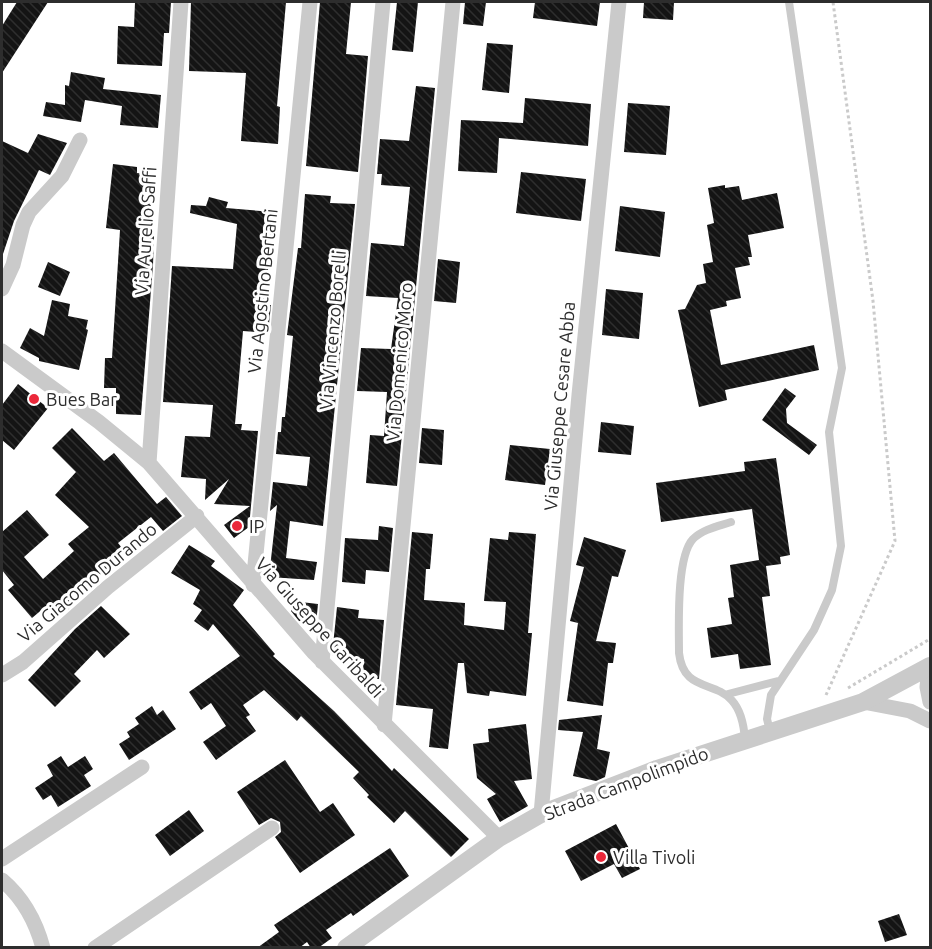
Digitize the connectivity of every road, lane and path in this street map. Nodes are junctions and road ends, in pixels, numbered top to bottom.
1 (181, 2) edge
2 (310, 2) edge
3 (383, 2) edge
4 (453, 2) edge
5 (619, 2) edge
6 (789, 2) edge
7 (832, 2) edge
8 (80, 141) dead end
9 (2, 289) edge
10 (2, 351) edge
11 (149, 463) junction
12 (197, 516) junction
13 (731, 522) dead end
14 (253, 585) junction
15 (930, 639) edge
16 (322, 662) junction
17 (930, 668) edge
18 (2, 675) edge
19 (778, 681) junction
20 (843, 691) dead end
21 (728, 694) junction
22 (833, 696) dead end
23 (863, 702) junction
24 (930, 702) edge
25 (930, 721) edge
26 (384, 725) junction
27 (770, 731) junction
28 (745, 740) junction
29 (142, 766) dead end
30 (541, 814) junction
31 (272, 828) dead end
32 (499, 838) junction
33 (2, 859) edge
34 (2, 880) edge
35 (43, 948) edge
36 (95, 948) edge
37 (346, 948) edge

1 - 11 street, Via Aurelio Saffi
2 - 14 street, Via Agostino Bertani
3 - 16 street, Via Vincenzo Borelli
4 - 26 street, Via Domenico Moro
5 - 30 street, Via Giuseppe Cesare Abba
6 - 19 lane
7 - 22 path
8 - 9 street
10 - 11 street, Via Giuseppe Garibaldi
11 - 12 street, Via Giuseppe Garibaldi
12 - 14 street, Via Giuseppe Garibaldi
12 - 18 street, Via Giacomo Durando
13 - 21 lane
14 - 16 street, Via Giuseppe Garibaldi
15 - 20 path
16 - 26 street, Via Giuseppe Garibaldi
17 - 23 street, Strada Campolimpido
17 - 24 street
19 - 21 lane
19 - 27 lane
21 - 28 lane
23 - 25 street
23 - 27 street, Strada Campolimpido
26 - 32 street, Via Giuseppe Garibaldi
27 - 28 street, Strada Campolimpido
28 - 30 street, Strada Campolimpido
29 - 33 street
30 - 32 street, Strada Campolimpido
31 - 36 street
32 - 37 street, Strada Campolimpido
34 - 35 street

